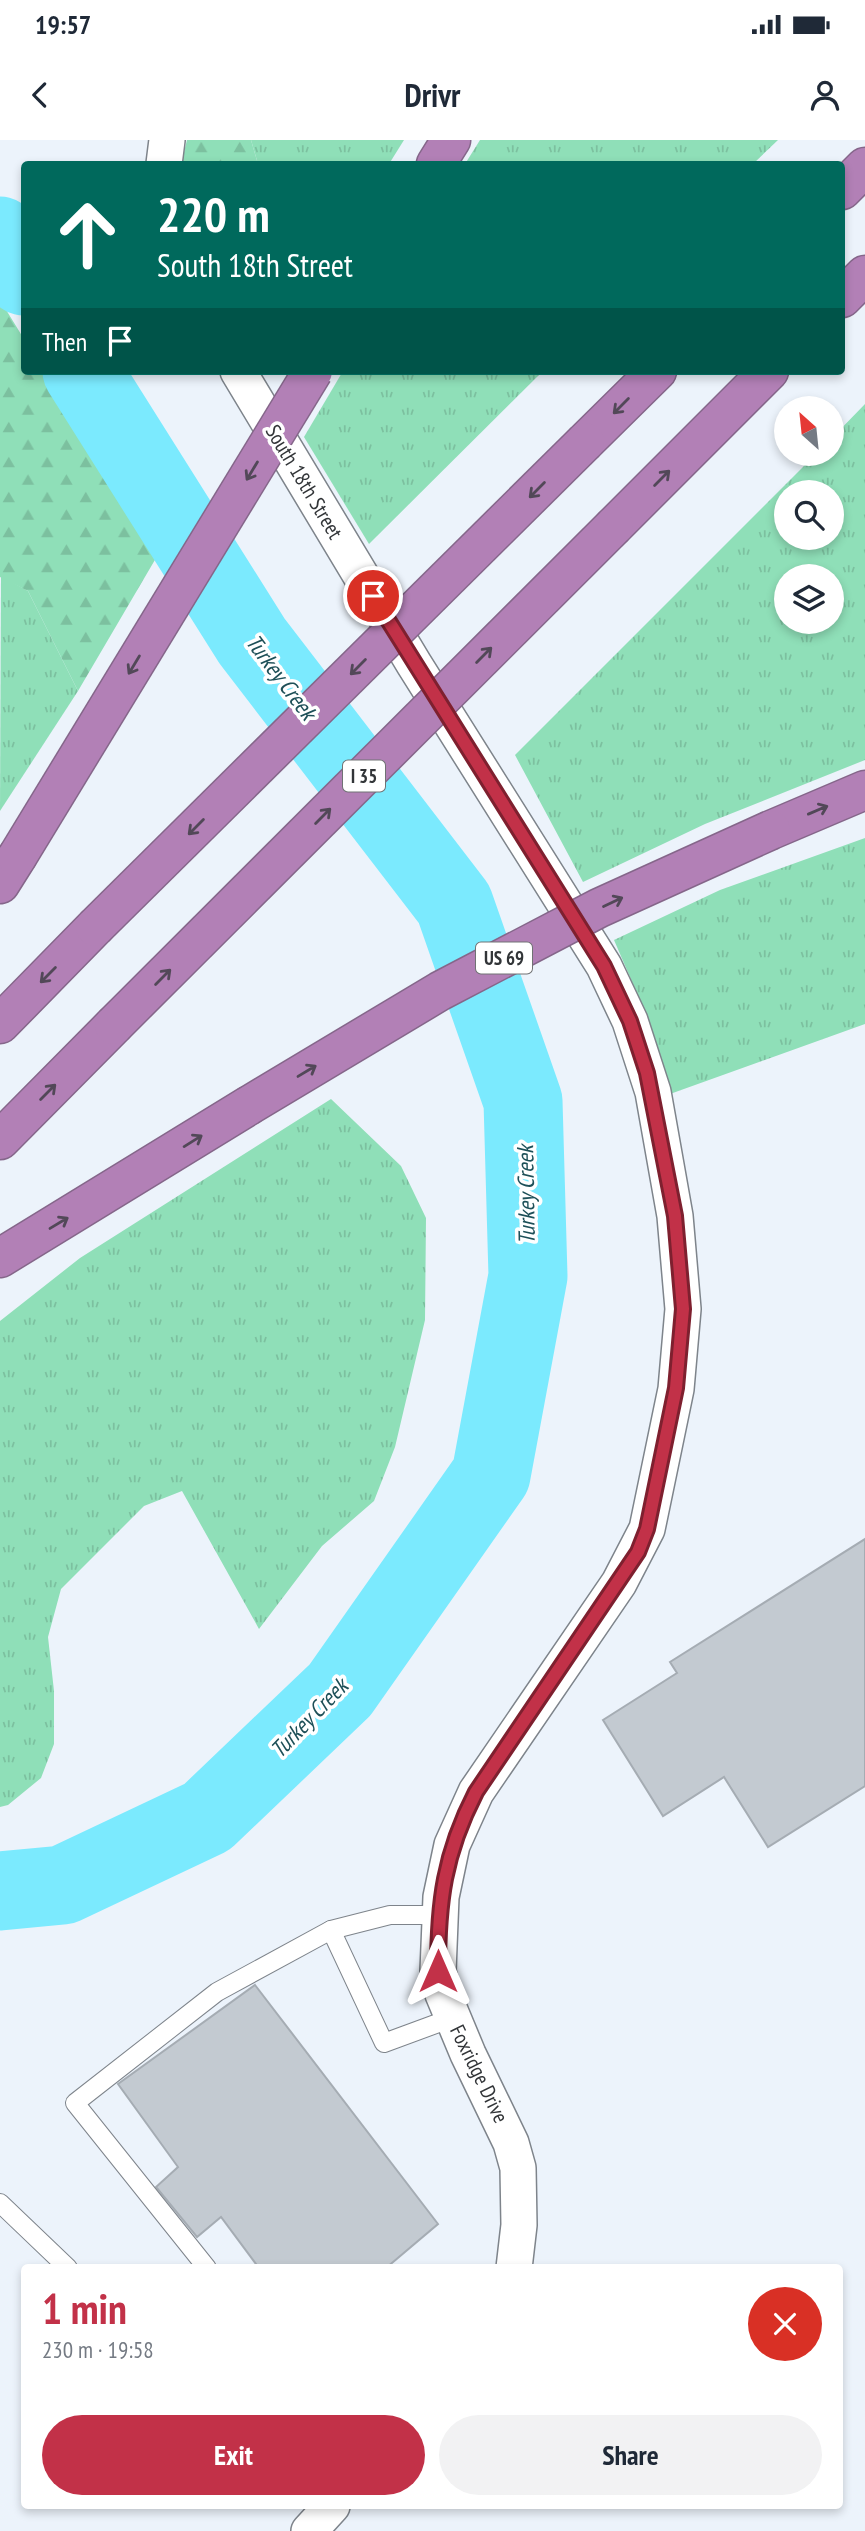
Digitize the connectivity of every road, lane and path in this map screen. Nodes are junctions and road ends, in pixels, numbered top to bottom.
1 (167, 140) edge
2 (451, 140) edge
3 (164, 161) edge
4 (438, 161) edge
5 (865, 167) edge
6 (845, 187) edge
7 (865, 275) edge
8 (845, 295) edge
9 (240, 375) edge
10 (311, 375) edge
11 (653, 375) edge
12 (765, 375) edge
13 (414, 664) joint
14 (865, 790) edge
15 (8, 871) edge
16 (0, 1024) edge
17 (0, 1140) edge
18 (0, 1258) edge
19 (439, 1916) junction
20 (331, 1930) junction
21 (452, 2018) junction
22 (0, 2203) edge
23 (64, 2264) edge
24 (204, 2264) edge
25 (514, 2264) edge

1 - 3 street
2 - 4 highway
5 - 6 highway
7 - 8 highway
9 - 13 street, South 18th Street
10 -> 15 highway, bridge
11 -> 16 highway, bridge
17 -> 12 highway, I 35, bridge
13 - 19 street, Foxridge Drive
18 -> 14 highway, US 69, bridge
19 - 20 lane
19 - 21 street, Foxridge Drive
20 - 21 lane
20 - 24 lane
21 - 25 street, Foxridge Drive
22 - 23 lane

